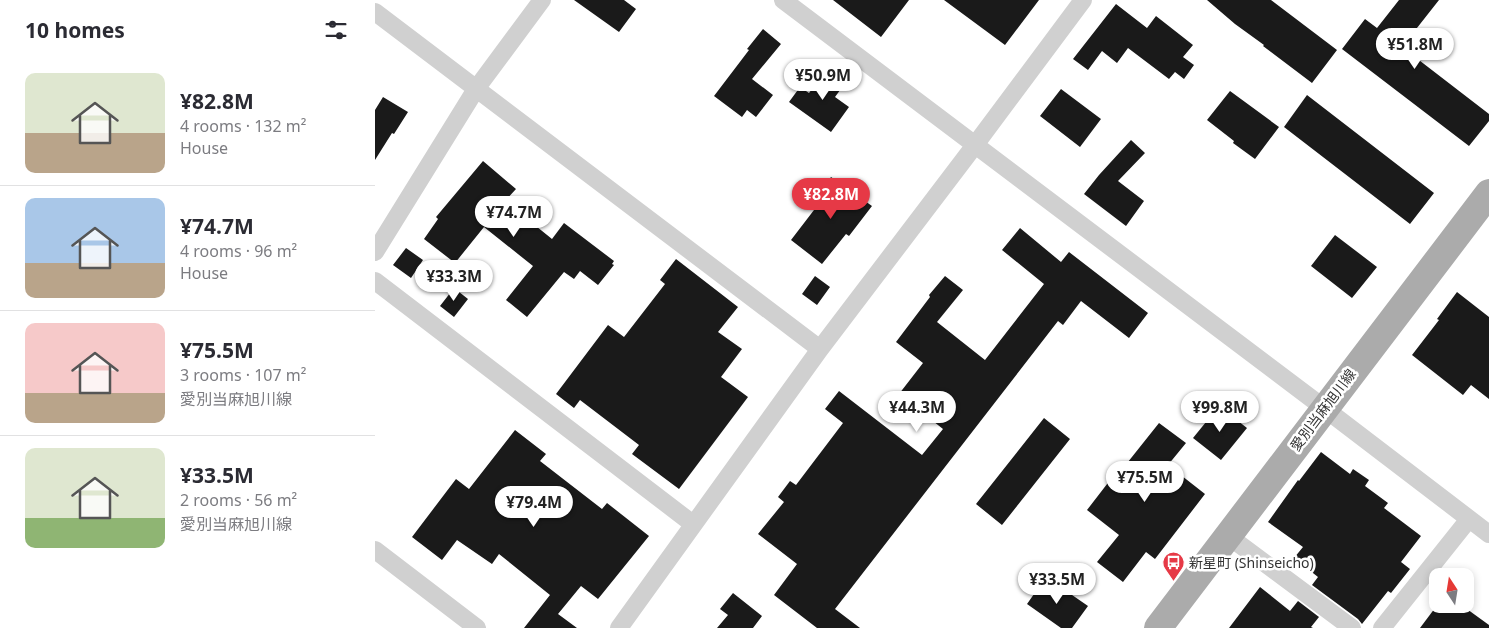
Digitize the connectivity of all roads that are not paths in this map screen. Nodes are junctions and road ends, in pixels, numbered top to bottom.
1 (542, 0) edge
2 (783, 0) edge
3 (1083, 0) edge
4 (375, 12) edge
5 (476, 89) junction
6 (975, 145) junction
7 (1489, 193) edge
8 (375, 252) edge
9 (375, 281) edge
10 (820, 348) junction
11 (1325, 408) junction
12 (1469, 519) junction
13 (693, 524) junction
14 (1489, 534) edge
15 (1227, 536) junction
16 (375, 550) edge
17 (477, 628) edge
18 (619, 628) edge
19 (1158, 628) edge
20 (1352, 628) edge
21 (1382, 628) edge

1 - 5 street
2 - 6 street
3 - 6 street
4 - 5 street
5 - 8 street
5 - 10 street
6 - 10 street
6 - 11 street
7 - 11 main road, 愛別当麻旭川線
9 - 13 street
10 - 13 street
11 - 12 street
11 - 15 main road, 愛別当麻旭川線
12 - 14 street
12 - 21 street
13 - 18 street
15 - 19 main road, 愛別当麻旭川線
15 - 20 street
16 - 17 street

